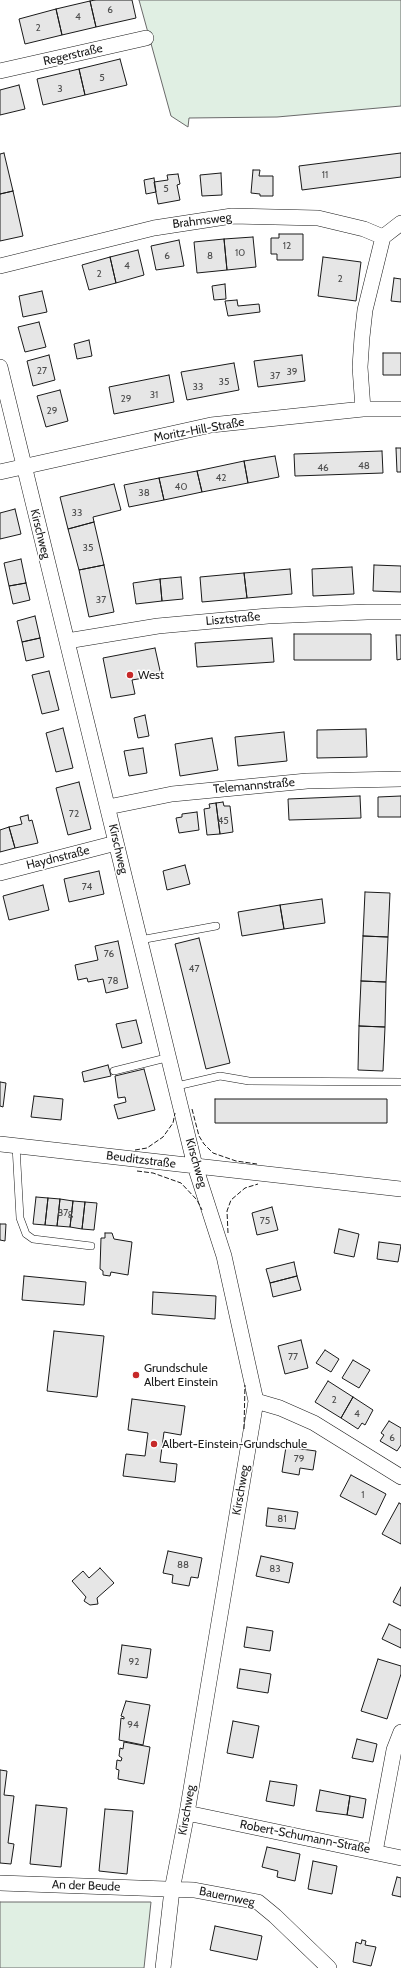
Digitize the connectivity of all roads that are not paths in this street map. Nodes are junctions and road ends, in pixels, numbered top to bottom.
1 (146, 38) dead end
2 (0, 71) edge
3 (401, 223) edge
4 (383, 237) junction
5 (0, 266) edge
6 (0, 367) edge
7 (363, 408) junction
8 (401, 409) edge
9 (24, 466) junction
10 (0, 472) edge
11 (401, 612) edge
12 (67, 641) junction
13 (401, 779) edge
14 (108, 807) junction
15 (116, 843) junction
16 (0, 873) edge
17 (216, 926) dead end
18 (140, 940) junction
19 (170, 1057) junction
20 (114, 1070) dead end
21 (401, 1082) edge
22 (177, 1086) junction
23 (0, 1144) edge
24 (16, 1146) junction
25 (195, 1166) junction
26 (401, 1189) edge
27 (91, 1246) dead end
28 (256, 1401) junction
29 (401, 1477) edge
30 (401, 1732) edge
31 (187, 1813) junction
32 (375, 1852) junction
33 (401, 1858) edge
34 (0, 1883) edge
35 (172, 1890) junction
36 (163, 1968) edge
37 (329, 1968) edge

1 - 2 street, Regerstraße
3 - 4 street
4 - 5 street, Brahmsweg
4 - 7 street
6 - 9 street, Kirschweg
7 - 8 street, Moritz-Hill-Straße
7 - 9 street, Moritz-Hill-Straße
9 - 10 street, Moritz-Hill-Straße
9 - 12 street, Kirschweg
11 - 12 street, Lisztstraße
12 - 14 street, Kirschweg
13 - 14 street, Telemannstraße
14 - 15 street, Kirschweg
15 - 16 street, Haydnstraße
15 - 18 street, Kirschweg
17 - 18 lane
18 - 19 street, Kirschweg
19 - 20 lane
19 - 22 street, Kirschweg
21 - 22 lane
22 - 25 street, Kirschweg
23 - 24 street, Beuditzstraße
24 - 25 street, Beuditzstraße
24 - 27 lane
25 - 26 street, Beuditzstraße
25 - 28 street, Kirschweg
28 - 29 street
28 - 31 street, Kirschweg
30 - 32 street, Robert-Schumann-Straße
31 - 32 street, Robert-Schumann-Straße
31 - 35 street, Kirschweg
32 - 33 street
34 - 35 street, An der Beude
35 - 36 street, Kirschweg
35 - 37 street, Bauernweg

